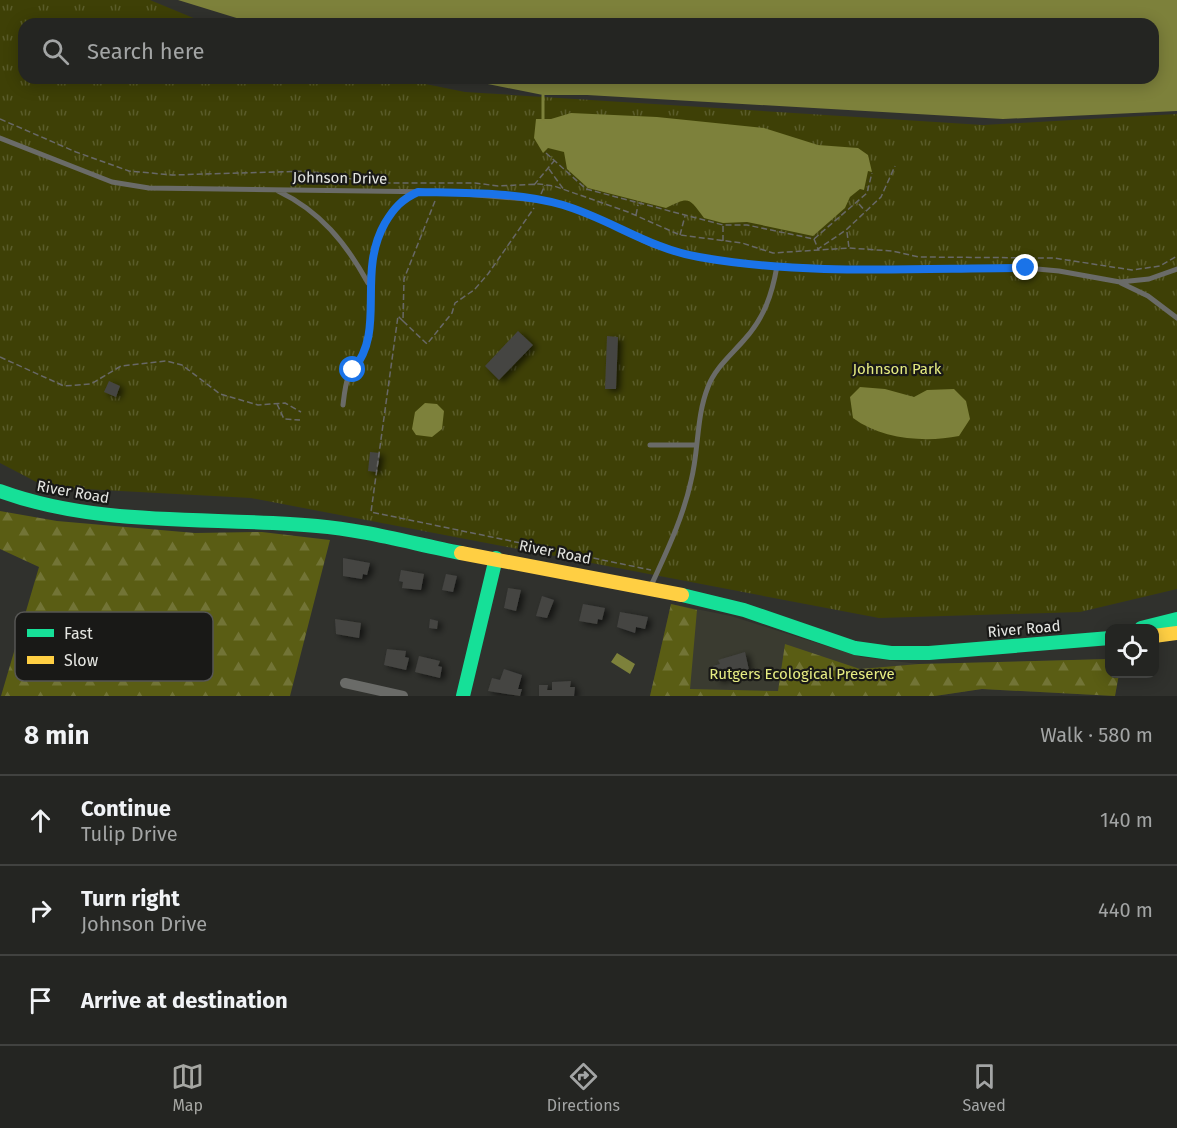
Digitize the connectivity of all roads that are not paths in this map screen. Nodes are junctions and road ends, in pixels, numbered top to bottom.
1 (0, 138) edge
2 (275, 190) junction
3 (418, 192) junction
4 (777, 266) junction
5 (1177, 269) edge
6 (1120, 282) junction
7 (369, 284) junction
8 (1176, 315) edge
9 (344, 405) dead end
10 (650, 445) dead end
11 (696, 446) junction
12 (0, 491) edge
13 (496, 558) junction
14 (650, 588) junction
15 (1177, 620) edge
16 (1159, 624) edge
17 (1177, 633) edge
18 (1159, 635) edge
19 (1105, 638) edge
20 (345, 683) dead end
21 (403, 696) edge
22 (463, 696) edge

1 - 2 lane, Johnson Drive
2 - 3 lane, Johnson Drive
2 - 7 lane
3 - 4 lane, Johnson Drive
3 - 7 lane
4 - 6 lane, Johnson Drive
4 - 11 lane
5 - 6 lane, Johnson Drive
6 - 8 lane
7 - 9 lane
10 - 11 lane
11 - 14 lane
12 - 13 street, River Road
13 - 14 street, River Road
13 - 22 street
14 - 19 street, River Road
15 - 16 street
17 - 18 street
20 - 21 street

